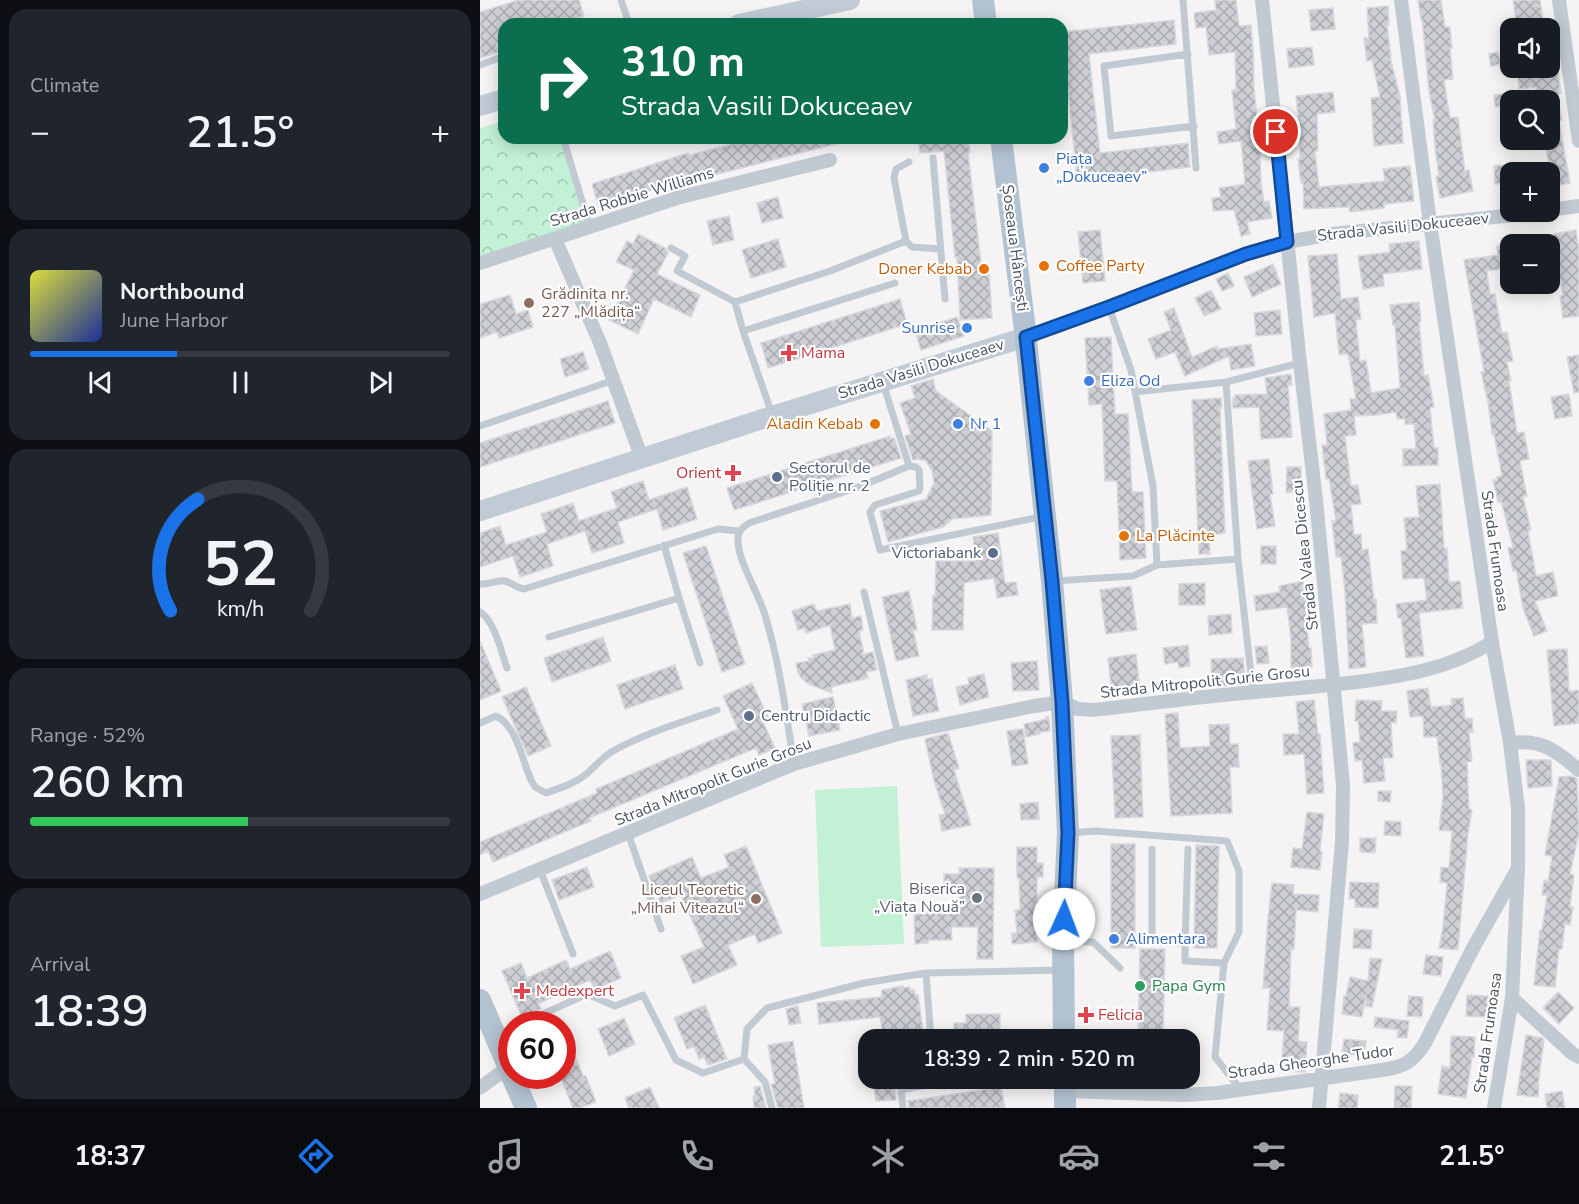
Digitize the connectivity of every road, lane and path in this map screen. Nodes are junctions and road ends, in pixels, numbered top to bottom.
1 (621, 0) edge
2 (850, 0) edge
3 (983, 0) edge
4 (1183, 0) edge
5 (1262, 0) edge
6 (1401, 0) edge
7 (1559, 0) edge
8 (627, 18) edge
9 (775, 18) edge
10 (985, 18) edge
11 (1188, 54) junction
12 (498, 59) edge
13 (480, 66) edge
14 (498, 101) edge
15 (480, 106) edge
16 (1194, 126) junction
17 (1579, 141) edge
18 (565, 144) edge
19 (1002, 144) edge
20 (933, 159) dead end
21 (830, 160) dead end
22 (909, 162) dead end
23 (1196, 168) dead end
24 (1579, 206) edge
25 (1560, 209) edge
26 (1500, 217) edge
27 (1430, 223) junction
28 (590, 227) junction
29 (555, 239) junction
30 (906, 241) junction
31 (1287, 242) junction
32 (671, 248) dead end
33 (940, 249) junction
34 (480, 263) edge
35 (895, 284) dead end
36 (945, 299) dead end
37 (735, 302) junction
38 (1109, 307) junction
39 (743, 331) junction
40 (1026, 337) junction
41 (1300, 363) junction
42 (614, 380) junction
43 (882, 381) junction
44 (1226, 382) junction
45 (1135, 392) junction
46 (772, 416) junction
47 (480, 426) edge
48 (642, 459) junction
49 (909, 466) junction
50 (480, 511) edge
51 (1045, 516) junction
52 (739, 531) junction
53 (664, 545) junction
54 (1238, 559) junction
55 (1157, 566) junction
56 (1052, 581) junction
57 (480, 584) edge
58 (864, 592) dead end
59 (679, 598) junction
60 (480, 612) edge
61 (549, 637) dead end
62 (1492, 642) junction
63 (700, 663) dead end
64 (507, 668) dead end
65 (1334, 685) junction
66 (1253, 692) junction
67 (1062, 702) junction
68 (717, 710) dead end
69 (480, 723) edge
70 (898, 734) junction
71 (1510, 743) junction
72 (794, 764) junction
73 (1579, 770) edge
74 (628, 833) junction
75 (1068, 833) junction
76 (1152, 849) dead end
77 (1188, 849) dead end
78 (1518, 867) junction
79 (540, 870) junction
80 (480, 894) edge
81 (662, 929) dead end
82 (1063, 940) junction
83 (1185, 943) junction
84 (573, 954) dead end
85 (1224, 963) junction
86 (1120, 968) dead end
87 (1063, 970) junction
88 (926, 973) junction
89 (1512, 998) junction
90 (480, 1000) edge
91 (550, 1011) edge
92 (498, 1026) edge
93 (930, 1029) edge
94 (1064, 1029) edge
95 (1579, 1057) edge
96 (744, 1059) junction
97 (498, 1079) edge
98 (1322, 1079) junction
99 (480, 1088) edge
100 (517, 1089) edge
101 (906, 1089) edge
102 (1241, 1090) junction
103 (1065, 1093) edge
104 (526, 1108) edge
105 (772, 1108) edge
106 (903, 1108) edge
107 (1319, 1108) edge
108 (1494, 1108) edge

1 - 8 lane
2 - 9 main road
3 - 10 main road
4 - 11 lane
5 - 31 street, Strada Valea Dicescu
6 - 27 street, Strada Frumoasa
7 - 17 street
11 - 16 lane
11 - 16 lane
12 - 13 lane
14 - 15 main road
16 - 23 lane
18 - 28 lane
19 - 40 main road, Șoseaua Hâncești
20 - 33 lane
21 - 28 street, Strada Robbie Williams
22 - 30 lane
24 - 25 street
26 - 27 street, Strada Vasili Dokuceaev
27 - 31 street, Strada Vasili Dokuceaev
27 - 62 street, Strada Frumoasa
28 - 29 street, Strada Robbie Williams
29 - 34 street, Strada Robbie Williams
29 - 42 street
30 - 33 lane
30 - 37 lane
31 - 38 street, Strada Vasili Dokuceaev
31 - 41 street, Strada Valea Dicescu
32 - 37 lane
33 - 36 lane
35 - 39 lane
37 - 39 lane
38 - 40 street, Strada Vasili Dokuceaev
38 - 45 lane
39 - 46 lane
40 - 43 main road, Strada Vasili Dokuceaev
40 - 51 main road, Șoseaua Hâncești
41 - 44 lane
41 - 65 street, Strada Valea Dicescu
42 - 47 lane
42 - 48 street
43 - 46 main road, Strada Vasili Dokuceaev
43 - 49 lane
44 - 45 lane
44 - 54 lane
45 - 55 lane
46 - 48 main road, Strada Vasili Dokuceaev
48 - 50 main road, Strada Vasili Dokuceaev
49 - 51 lane
49 - 52 lane
51 - 56 main road, Șoseaua Hâncești
52 - 53 lane
52 - 72 lane
53 - 57 lane
53 - 59 lane
54 - 55 lane
54 - 66 lane
55 - 56 lane
56 - 67 main road, Șoseaua Hâncești
58 - 70 lane
59 - 61 lane
59 - 63 lane
60 - 64 lane
62 - 65 street, Strada Mitropolit Gurie Grosu
62 - 71 street, Strada Frumoasa
65 - 66 street, Strada Mitropolit Gurie Grosu
65 - 98 street, Strada Valea Dicescu
66 - 67 street, Strada Mitropolit Gurie Grosu
67 - 70 street, Strada Mitropolit Gurie Grosu
67 - 75 main road, Șoseaua Hâncești
68 - 69 lane
70 - 72 street, Strada Mitropolit Gurie Grosu
71 - 73 street
71 - 78 street, Strada Frumoasa
72 - 74 street, Strada Mitropolit Gurie Grosu
74 - 79 street, Strada Mitropolit Gurie Grosu
74 - 81 lane
75 - 82 main road, Șoseaua Hâncești
75 - 85 lane
76 - 83 lane
77 - 83 lane
78 - 89 street, Strada Frumoasa
78 - 98 street, Strada Gheorghe Tudor
79 - 80 street, Strada Mitropolit Gurie Grosu
79 - 84 lane
82 - 86 lane
82 - 87 main road, Șoseaua Hâncești
83 - 85 lane
85 - 102 lane
87 - 88 lane
87 - 94 main road, Șoseaua Hâncești
88 - 93 lane
88 - 96 lane
89 - 95 street
89 - 108 street, Strada Frumoasa
90 - 92 main road
91 - 96 lane
96 - 105 lane
97 - 99 street
98 - 102 street, Strada Gheorghe Tudor
98 - 107 street, Strada Valea Dicescu
100 - 104 main road
101 - 106 lane
102 - 103 street, Strada Gheorghe Tudor

